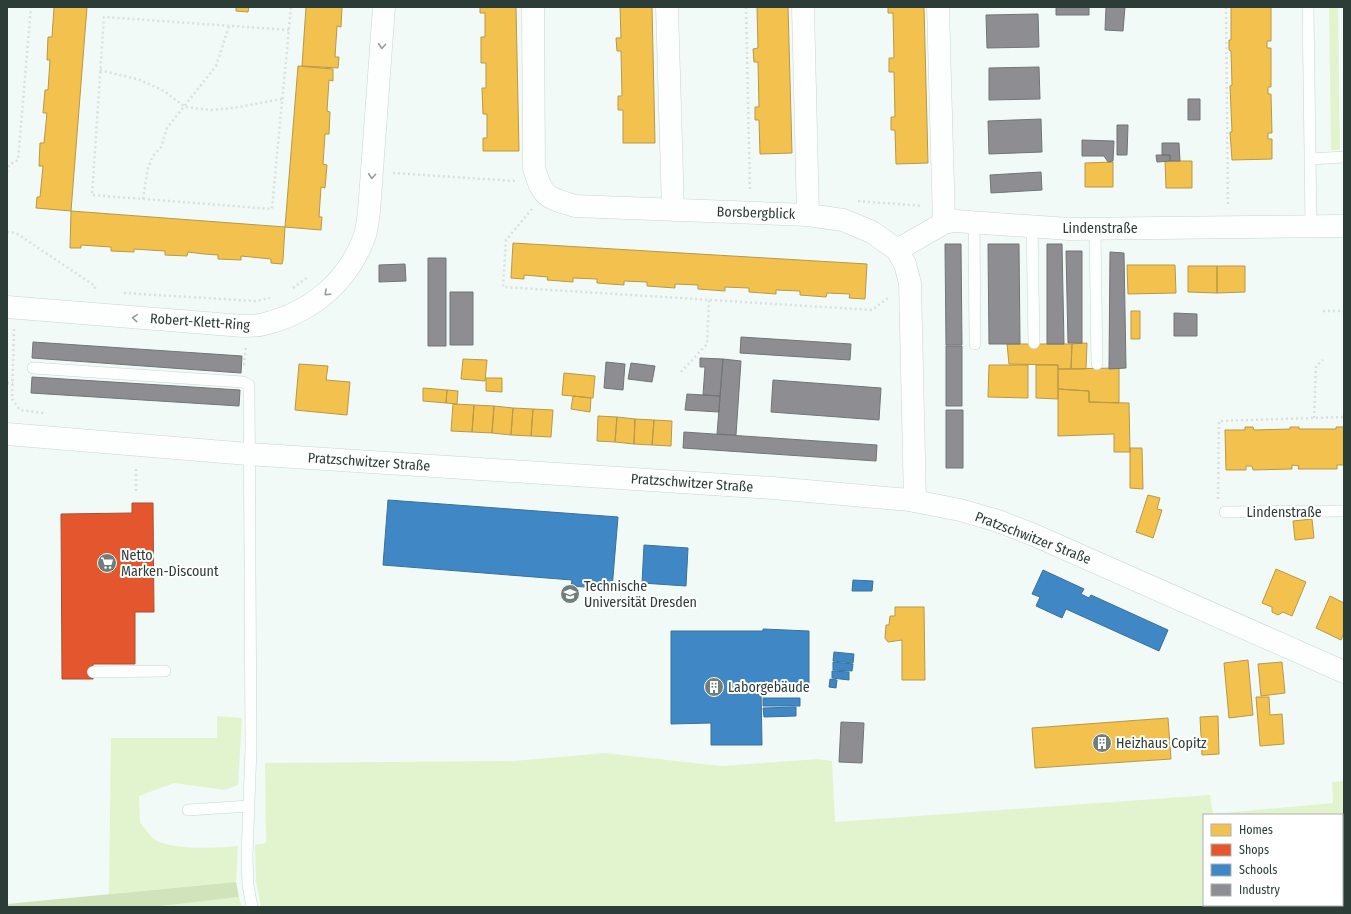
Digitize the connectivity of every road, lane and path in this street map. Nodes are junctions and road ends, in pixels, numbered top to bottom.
1 (31, 7) edge
2 (291, 7) edge
3 (384, 7) edge
4 (533, 7) edge
5 (667, 7) edge
6 (746, 7) edge
7 (803, 7) edge
8 (938, 7) edge
9 (1226, 7) edge
10 (1308, 7) edge
11 (229, 26) junction
12 (289, 30) junction
13 (100, 70) junction
14 (282, 99) junction
15 (185, 107) junction
16 (1344, 157) edge
17 (1310, 158) junction
18 (372, 171) junction
19 (7, 172) edge
20 (542, 188) junction
21 (143, 199) junction
22 (851, 201) dead end
23 (673, 210) junction
24 (751, 213) junction
25 (808, 215) junction
26 (943, 215) junction
27 (974, 221) junction
28 (1032, 226) junction
29 (1311, 226) junction
30 (1344, 226) edge
31 (1228, 227) junction
32 (1095, 228) junction
33 (7, 232) edge
34 (897, 250) junction
35 (314, 273) dead end
36 (910, 283) junction
37 (87, 290) dead end
38 (94, 291) junction
39 (102, 291) dead end
40 (288, 291) dead end
41 (117, 292) dead end
42 (272, 297) dead end
43 (710, 300) junction
44 (11, 307) edge
45 (1323, 311) dead end
46 (1344, 311) edge
47 (248, 326) junction
48 (1034, 343) dead end
49 (975, 344) dead end
50 (1323, 360) dead end
51 (1097, 364) dead end
52 (32, 368) dead end
53 (681, 372) dead end
54 (7, 382) edge
55 (243, 382) junction
56 (13, 383) junction
57 (49, 414) dead end
58 (1344, 417) edge
59 (1314, 418) junction
60 (7, 434) edge
61 (248, 454) junction
62 (136, 460) dead end
63 (136, 491) dead end
64 (915, 501) junction
65 (1344, 511) edge
66 (1225, 512) joint
67 (93, 672) dead end
68 (165, 672) dead end
69 (1344, 672) edge
70 (249, 806) junction
71 (188, 810) dead end
72 (252, 907) edge

1 - 19 path
2 - 12 path
3 -> 18 street, Robert-Klett-Ring
4 - 20 street
5 - 23 street
6 - 24 path
7 - 25 street
8 - 26 street
9 - 31 path
10 - 17 lane
11 - 12 path
11 - 13 path
11 - 15 path
12 - 14 path
13 - 15 path
13 - 21 path
14 - 15 path
14 - 21 path
15 - 21 path
16 - 17 lane
17 - 29 lane
18 - 20 path
18 -> 47 street, Robert-Klett-Ring
20 - 23 street, Borsbergblick
20 - 43 path
22 - 26 path
23 - 24 street, Borsbergblick
24 - 25 street, Borsbergblick
25 - 34 street, Borsbergblick
26 - 27 street, Lindenstraße
26 - 34 street, Lindenstraße
27 - 28 street, Lindenstraße
27 - 49 lane
28 - 32 street, Lindenstraße
28 - 48 lane
29 - 30 street, Lindenstraße
29 - 31 street, Lindenstraße
31 - 32 street, Lindenstraße
32 - 51 lane
33 - 38 path
34 - 36 street, Borsbergblick
35 - 40 path
36 - 43 path
36 - 64 street, Borsbergblick
37 - 38 path
38 - 39 path
41 - 42 path
43 - 53 path
47 -> 44 street, Robert-Klett-Ring
44 - 56 path
45 - 46 path
47 - 55 path
50 - 59 path
52 - 55 lane
54 - 56 path
55 - 61 lane
56 - 57 path
58 - 59 path
59 - 66 path
60 - 61 street, Pratzschwitzer Straße
61 - 64 street, Pratzschwitzer Straße
61 - 70 lane
62 - 63 path
64 - 69 street, Pratzschwitzer Straße
65 - 66 lane, Lindenstraße
67 - 68 lane
70 - 71 lane
70 - 72 lane

